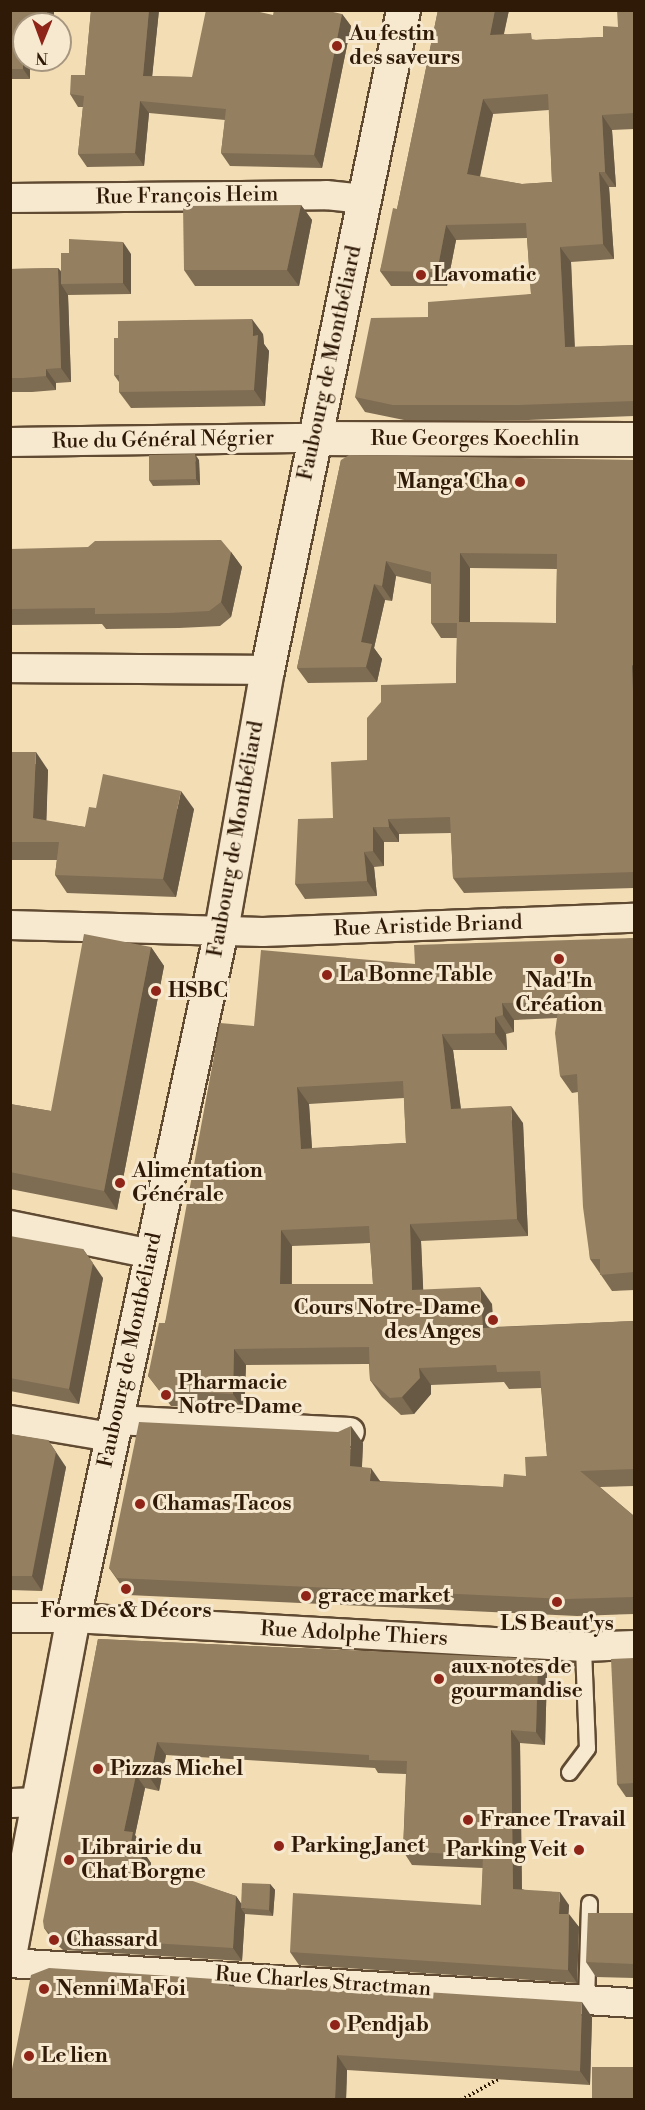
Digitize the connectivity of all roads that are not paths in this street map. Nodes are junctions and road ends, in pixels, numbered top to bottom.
1 (403, 10) edge
2 (10, 198) edge
3 (364, 199) junction
4 (315, 438) junction
5 (634, 439) edge
6 (10, 442) edge
7 (10, 669) edge
8 (267, 670) junction
9 (634, 918) edge
10 (10, 925) edge
11 (221, 930) junction
12 (10, 1225) edge
13 (151, 1254) junction
14 (10, 1420) edge
15 (113, 1428) junction
16 (350, 1432) edge
17 (10, 1618) edge
18 (73, 1618) junction
19 (634, 1645) edge
20 (583, 1647) junction
21 (569, 1772) dead end
22 (25, 1803) edge
23 (589, 1903) dead end
24 (10, 1950) edge
25 (10, 1963) edge
26 (586, 2000) junction
27 (634, 2003) edge

1 - 3 main road, Faubourg de Montbéliard
2 - 3 street, Rue François Heim
3 - 4 main road, Faubourg de Montbéliard
4 - 5 main road, Rue Georges Koechlin
4 - 6 street, Rue du Général Négrier
4 - 8 main road, Faubourg de Montbéliard
7 - 8 street
8 - 11 main road, Faubourg de Montbéliard
9 - 11 street, Rue Aristide Briand
10 - 11 street, Rue Aristide Briand
11 - 13 main road, Faubourg de Montbéliard
12 - 13 street
13 - 15 main road, Faubourg de Montbéliard
14 - 15 street
15 - 16 street
15 - 18 main road, Faubourg de Montbéliard
17 - 18 street, Rue Adolphe Thiers
18 - 20 street, Rue Adolphe Thiers
18 - 22 main road, Faubourg de Montbéliard
19 - 20 street, Rue Adolphe Thiers
20 - 21 lane
22 - 24 main road, Faubourg de Montbéliard
23 - 26 lane
25 - 26 street, Rue Charles Stractman
26 - 27 street, Rue Charles Stractman

